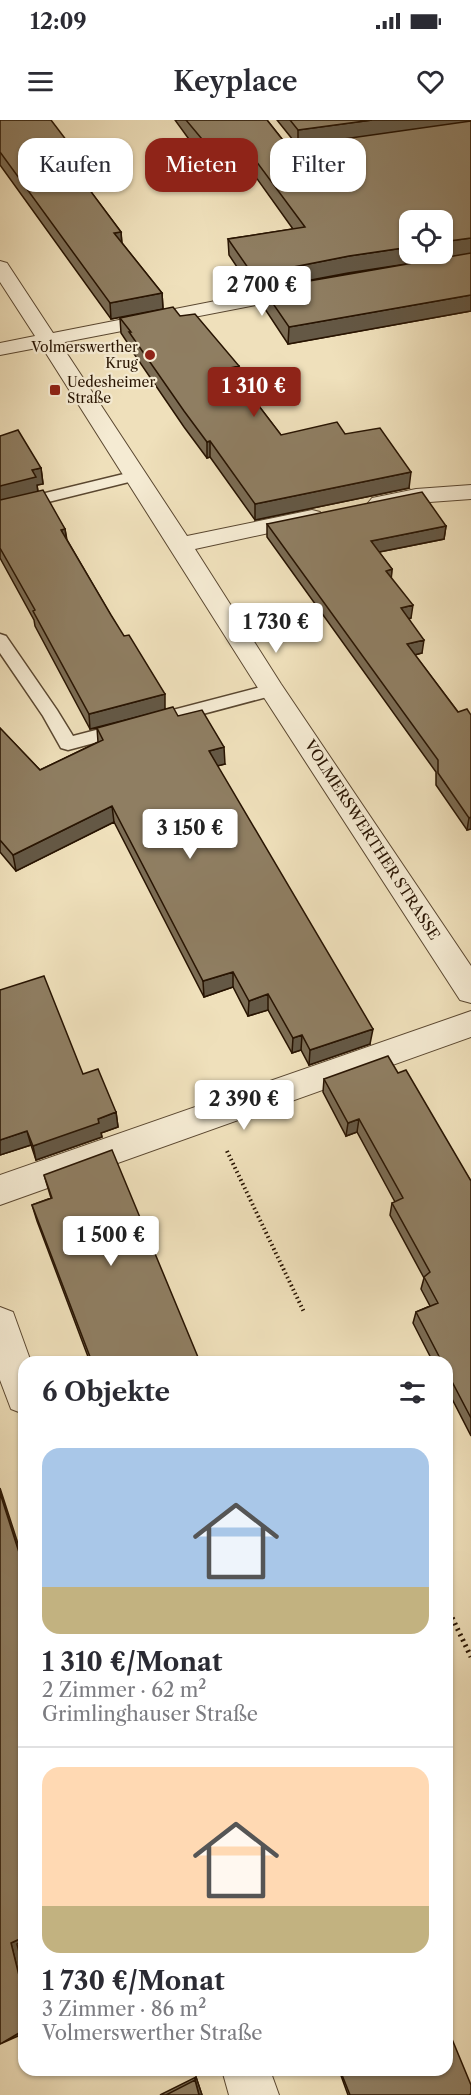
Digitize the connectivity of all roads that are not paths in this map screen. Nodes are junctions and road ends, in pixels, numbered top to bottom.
1 (0, 267) edge
2 (325, 286) edge
3 (48, 339) junction
4 (0, 349) edge
5 (136, 476) junction
6 (471, 492) edge
7 (357, 508) edge
8 (0, 509) edge
9 (334, 513) edge
10 (181, 545) junction
11 (0, 640) edge
12 (272, 690) junction
13 (471, 991) edge
14 (471, 1024) edge
15 (0, 1190) edge
16 (0, 1324) edge
17 (18, 1378) edge
18 (248, 2076) edge
19 (254, 2095) edge

1 - 3 street, VOLMERSWERTHER STRASSE
2 - 3 street
3 - 4 street
3 - 5 street, VOLMERSWERTHER STRASSE
5 - 8 lane
5 - 10 street, VOLMERSWERTHER STRASSE
6 - 7 street
9 - 10 street
10 - 12 street, VOLMERSWERTHER STRASSE
11 - 12 lane
12 - 13 street, VOLMERSWERTHER STRASSE
14 - 15 street
16 - 17 street
18 - 19 street

